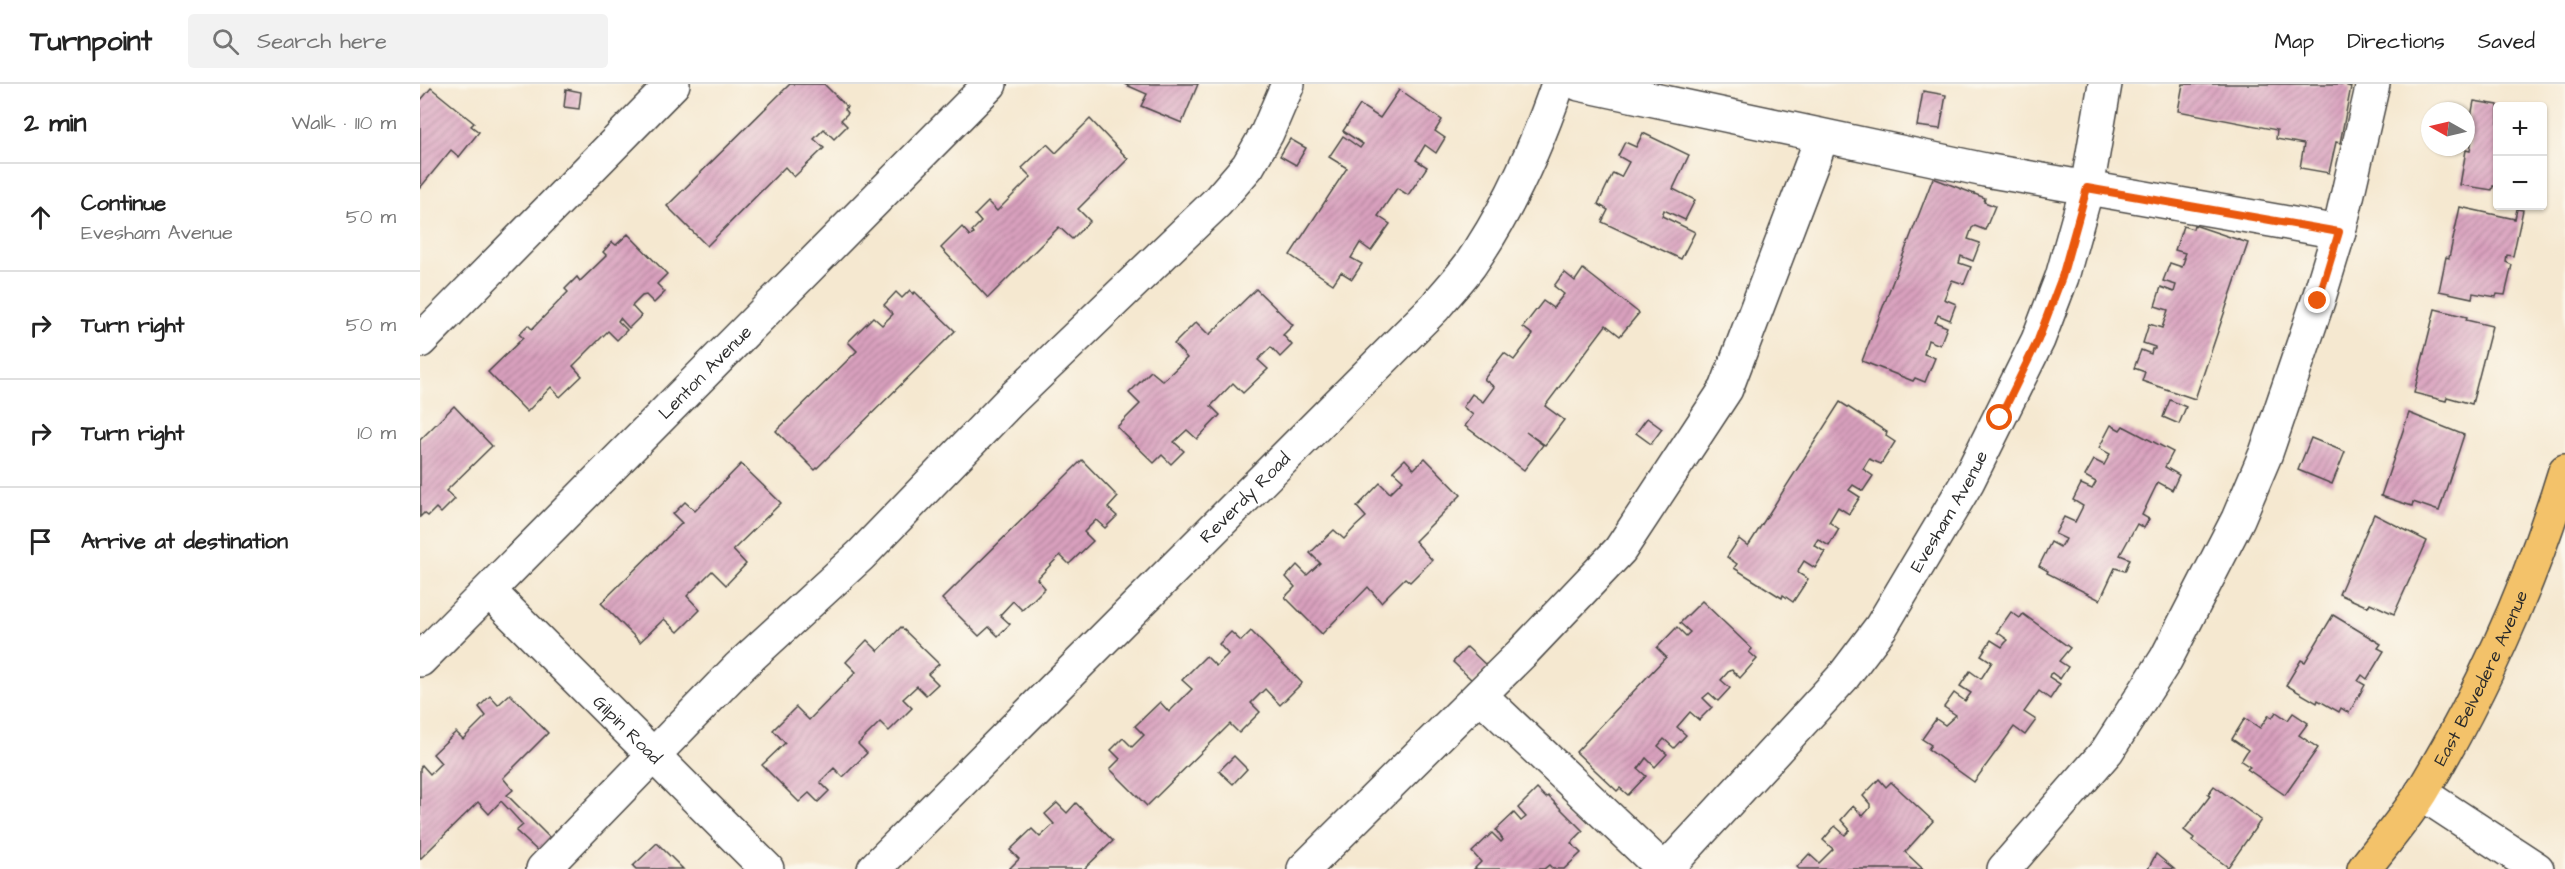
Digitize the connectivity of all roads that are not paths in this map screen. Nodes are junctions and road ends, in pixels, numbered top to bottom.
1 (673, 84) edge
2 (990, 84) edge
3 (1288, 84) edge
4 (1558, 84) edge
5 (1579, 84) edge
6 (2104, 84) edge
7 (2373, 84) edge
8 (1822, 137) junction
9 (2087, 188) junction
10 (2339, 232) junction
11 (420, 341) edge
12 (2565, 471) edge
13 (489, 591) junction
14 (420, 660) edge
15 (1480, 695) junction
16 (655, 754) junction
17 (2421, 793) junction
18 (543, 869) edge
19 (767, 869) edge
20 (874, 869) edge
21 (1304, 869) edge
22 (1664, 869) edge
23 (2004, 869) edge
24 (2364, 869) edge
25 (2537, 869) edge

1 - 11 street
2 - 13 street, Lenton Avenue
3 - 16 street
4 - 20 street, Reverdy Road
5 - 8 street
6 - 9 street, Evesham Avenue
7 - 10 street
8 - 9 street
8 - 15 street
9 - 10 street
9 - 22 street, Evesham Avenue
10 - 23 street
12 - 17 main road, East Belvedere Avenue
13 - 14 street, Lenton Avenue
13 - 16 street, Gilpin Road
15 - 21 street
15 - 22 street
16 - 18 street
16 - 19 street, Gilpin Road
17 - 24 main road, East Belvedere Avenue
17 - 25 street

